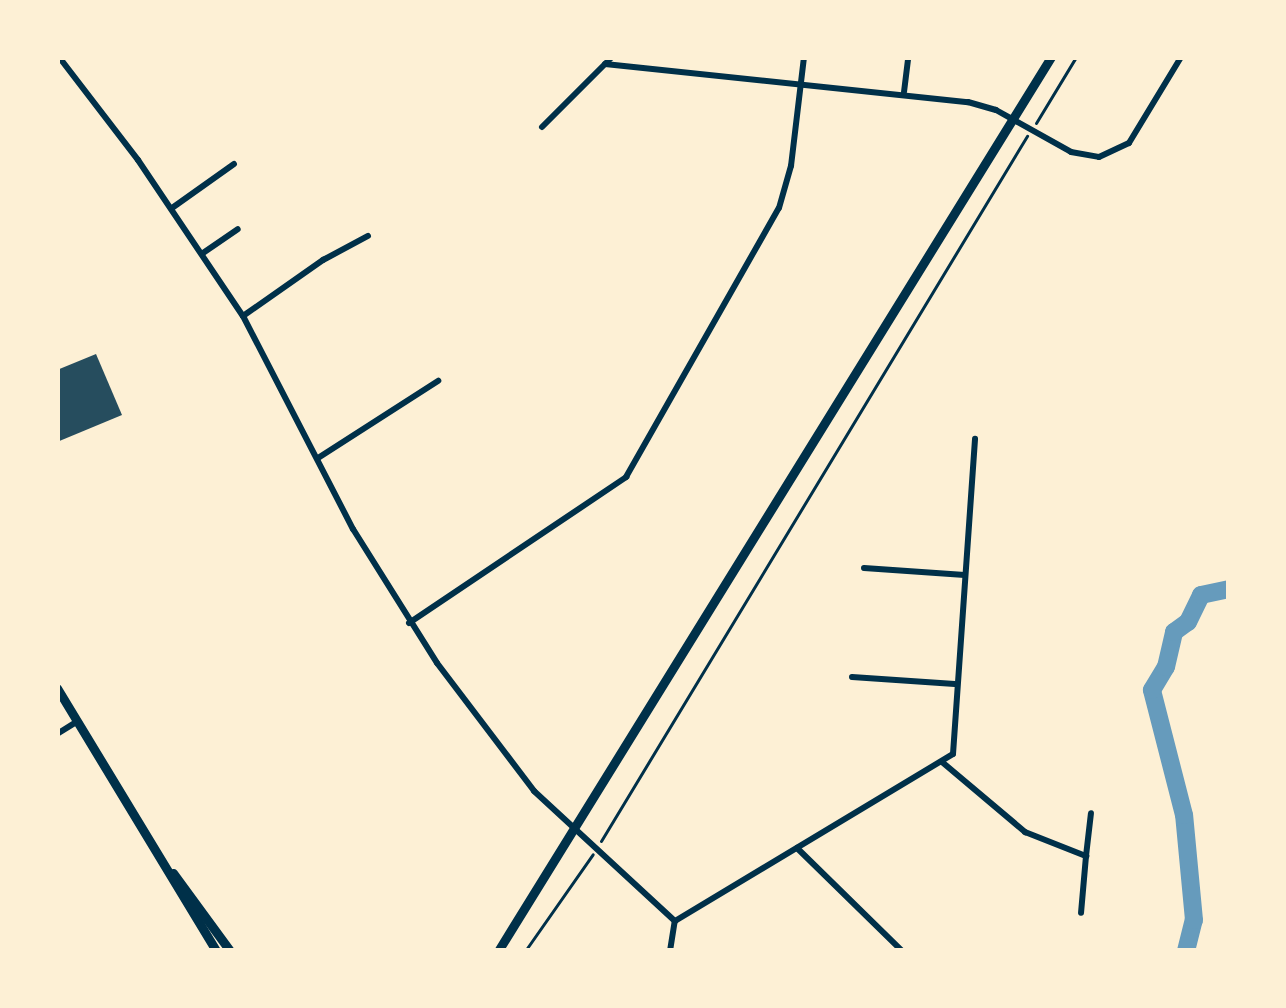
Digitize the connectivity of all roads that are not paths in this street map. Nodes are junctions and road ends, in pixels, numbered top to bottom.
1 (59, 57) edge
2 (612, 57) edge
3 (804, 57) edge
4 (908, 57) edge
5 (1051, 57) edge
6 (1181, 57) edge
7 (605, 64) junction
8 (799, 82) junction
9 (904, 92) junction
10 (1012, 118) junction
11 (542, 127) dead end
12 (234, 164) dead end
13 (172, 208) junction
14 (238, 229) dead end
15 (368, 236) dead end
16 (203, 253) junction
17 (243, 316) junction
18 (438, 381) dead end
19 (975, 440) dead end
20 (318, 458) junction
21 (863, 568) dead end
22 (964, 575) junction
23 (409, 623) junction
24 (852, 676) dead end
25 (955, 685) junction
26 (57, 688) edge
27 (76, 722) junction
28 (57, 734) edge
29 (942, 762) junction
30 (1091, 814) dead end
31 (576, 832) junction
32 (147, 837) junction
33 (797, 848) junction
34 (1086, 856) junction
35 (1081, 913) dead end
36 (675, 921) junction
37 (216, 951) edge
38 (230, 951) edge
39 (502, 951) edge
40 (670, 951) edge
41 (902, 951) edge

1 - 13 street
2 - 7 street
3 - 8 street
4 - 9 street
5 - 10 main road
6 - 10 street
7 - 8 street
7 - 11 street
8 - 9 street
8 - 23 street
9 - 10 street
10 - 31 main road
12 - 13 street
13 - 16 street
14 - 16 street
15 - 17 street
16 - 17 street
17 - 20 street
18 - 20 street
19 - 22 street
20 - 23 street
21 - 22 street
22 - 25 street
23 - 31 street
24 - 25 street
25 - 29 street
26 - 27 main road
27 - 28 street
27 - 32 main road
29 - 33 street
29 - 34 street
30 - 34 street
31 - 36 street
31 - 39 main road
32 - 37 main road
32 - 38 main road
33 - 36 street
33 - 41 street
34 - 35 street
36 - 40 street

